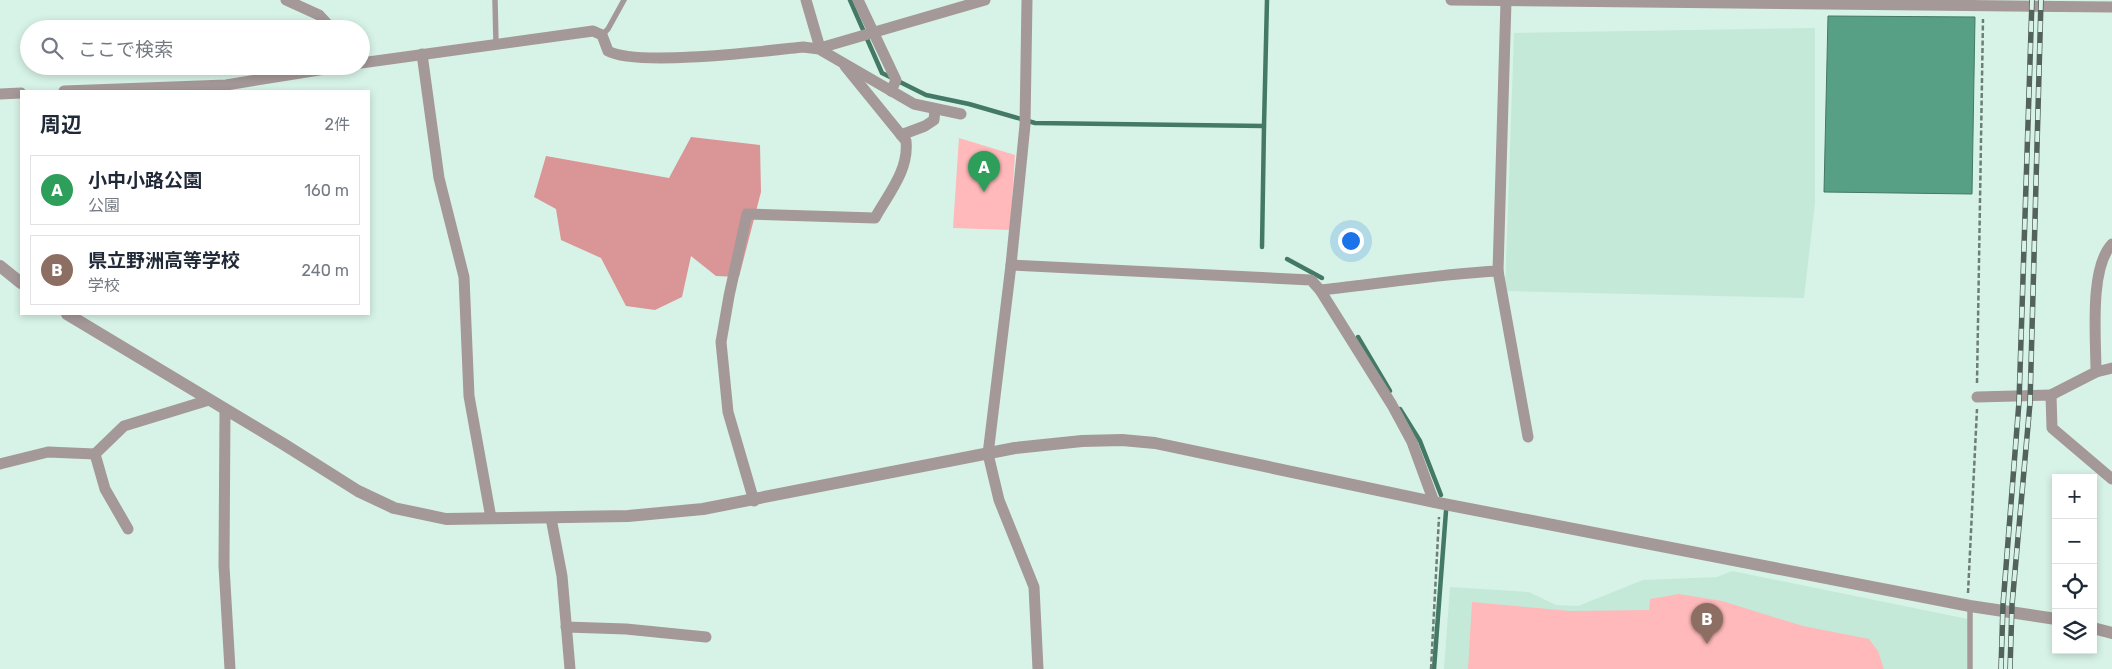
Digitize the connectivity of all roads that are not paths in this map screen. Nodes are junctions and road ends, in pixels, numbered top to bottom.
1 (286, 0) edge
2 (495, 0) edge
3 (624, 0) edge
4 (806, 0) edge
5 (858, 0) edge
6 (985, 0) edge
7 (1027, 0) edge
8 (1451, 0) edge
9 (1506, 1) junction
10 (2112, 7) edge
11 (324, 20) edge
12 (874, 33) junction
13 (602, 35) junction
14 (496, 43) junction
15 (422, 54) junction
16 (370, 63) edge
17 (844, 63) junction
18 (288, 75) edge
19 (91, 90) edge
20 (891, 91) junction
21 (20, 93) edge
22 (0, 94) edge
23 (935, 109) junction
24 (961, 114) dead end
25 (901, 135) junction
26 (2112, 244) edge
27 (1011, 265) junction
28 (0, 266) edge
29 (1498, 271) junction
30 (20, 282) edge
31 (1320, 290) junction
32 (69, 315) edge
33 (2112, 368) edge
34 (2096, 372) junction
35 (2051, 395) junction
36 (1977, 397) road end
37 (209, 400) junction
38 (225, 409) junction
39 (1528, 437) dead end
40 (95, 454) junction
41 (988, 454) junction
42 (0, 464) edge
43 (2112, 478) edge
44 (754, 500) junction
45 (1434, 502) junction
46 (491, 518) junction
47 (551, 518) junction
48 (128, 528) dead end
49 (1970, 606) junction
50 (2052, 618) edge
51 (566, 627) junction
52 (2097, 629) edge
53 (2112, 633) edge
54 (706, 637) dead end
55 (230, 669) edge
56 (570, 669) edge
57 (1038, 669) edge
58 (1970, 669) edge

1 - 11 street
2 - 14 lane
3 - 13 lane
4 - 12 street
5 - 12 street
6 - 12 street
7 - 27 street
8 - 9 street
9 - 10 street
9 - 29 street
12 - 20 street
13 - 14 street
13 - 17 street
14 - 15 street
15 - 16 street
15 - 46 street
17 - 20 street
17 - 25 street
18 - 19 street
20 - 23 street
21 - 22 street
23 - 24 street
23 - 25 street
25 - 44 street
26 - 34 street
27 - 31 street
27 - 41 street
28 - 30 street
29 - 31 street
29 - 39 street
31 - 45 street
32 - 37 street
33 - 34 street
34 - 35 street
35 - 36 street
35 - 43 street
37 - 38 street
37 - 40 street
38 - 46 street
38 - 55 street
40 - 42 street
40 - 48 street
41 - 44 street
41 - 45 street
41 - 57 street
44 - 47 street
45 - 49 street
46 - 47 street
47 - 51 street
49 - 50 street
49 - 58 lane
51 - 54 street
51 - 56 street
52 - 53 street

